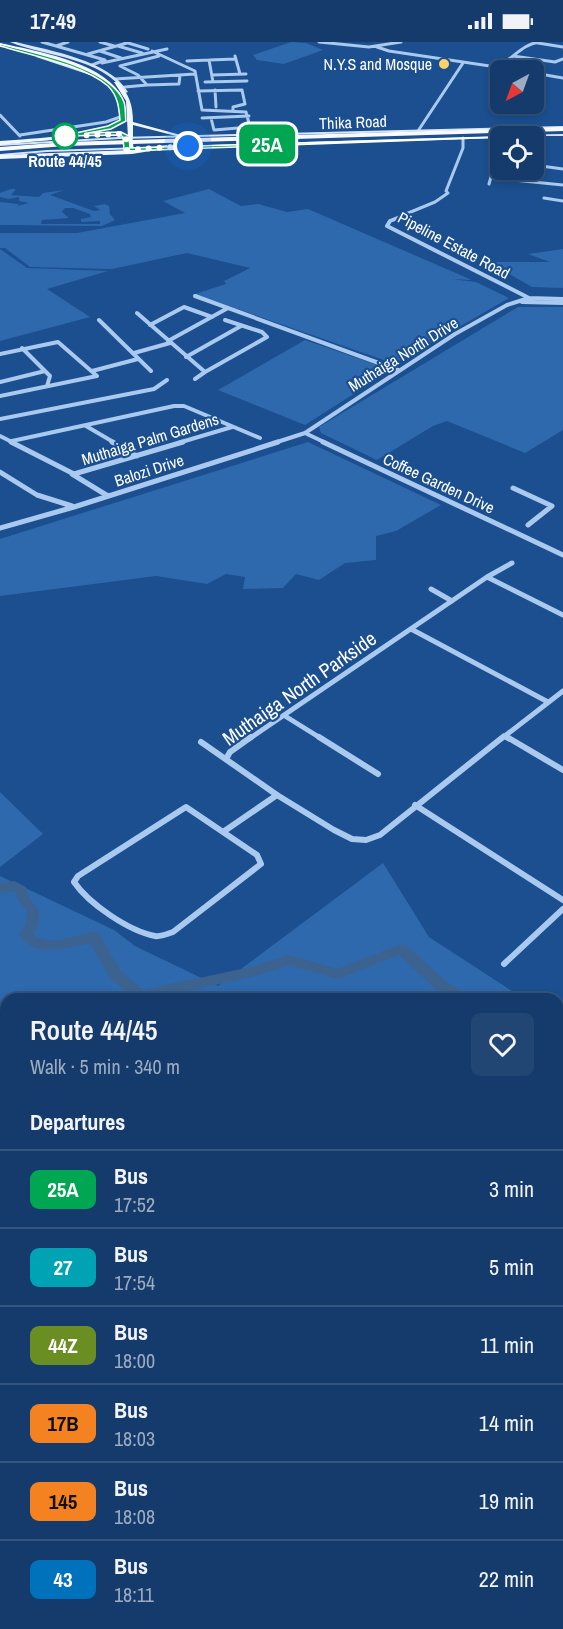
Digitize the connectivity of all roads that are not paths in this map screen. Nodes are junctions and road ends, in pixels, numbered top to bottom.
1 (6, 42) edge
2 (12, 42) edge
3 (42, 42) edge
4 (68, 42) edge
5 (100, 42) edge
6 (125, 42) edge
7 (319, 42) edge
8 (401, 42) edge
9 (539, 42) edge
10 (0, 44) edge
11 (55, 46) junction
12 (116, 46) junction
13 (563, 46) edge
14 (377, 47) junction
15 (148, 49) dead end
16 (167, 49) dead end
17 (99, 51) junction
18 (152, 51) junction
19 (88, 54) junction
20 (143, 54) junction
21 (159, 56) junction
22 (513, 56) junction
23 (122, 58) junction
24 (563, 59) edge
25 (209, 60) junction
26 (187, 61) dead end
27 (463, 63) junction
28 (91, 65) junction
29 (490, 67) edge
30 (195, 74) junction
31 (240, 74) junction
32 (246, 74) dead end
33 (180, 75) junction
34 (212, 75) junction
35 (544, 75) edge
36 (140, 77) junction
37 (563, 78) edge
38 (115, 79) junction
39 (247, 81) dead end
40 (206, 82) dead end
41 (213, 82) junction
42 (229, 82) junction
43 (147, 85) junction
44 (125, 89) junction
45 (231, 89) junction
46 (215, 90) junction
47 (198, 91) junction
48 (216, 107) dead end
49 (233, 111) junction
50 (0, 115) edge
51 (123, 116) junction
52 (249, 116) junction
53 (202, 118) dead end
54 (211, 118) junction
55 (132, 123) junction
56 (418, 131) junction
57 (563, 131) edge
58 (333, 133) junction
59 (544, 133) edge
60 (65, 136) junction
61 (127, 136) junction
62 (354, 137) junction
63 (490, 137) edge
64 (21, 138) junction
65 (463, 138) junction
66 (187, 139) junction
67 (336, 141) junction
68 (167, 147) joint
69 (104, 150) junction
70 (129, 150) junction
71 (0, 151) edge
72 (117, 152) junction
73 (11, 154) joint
74 (544, 166) edge
75 (563, 169) edge
76 (491, 180) edge
77 (512, 180) edge
78 (489, 184) dead end
79 (563, 185) edge
80 (544, 198) dead end
81 (563, 201) edge
82 (195, 296) dead end
83 (529, 298) junction
84 (563, 301) edge
85 (518, 302) junction
86 (534, 303) junction
87 (228, 308) junction
88 (137, 313) dead end
89 (212, 317) junction
90 (225, 320) dead end
91 (99, 321) dead end
92 (150, 325) junction
93 (241, 326) junction
94 (169, 342) junction
95 (22, 348) junction
96 (134, 353) junction
97 (0, 354) edge
98 (186, 357) junction
99 (138, 359) junction
100 (398, 370) junction
101 (45, 371) junction
102 (92, 371) junction
103 (151, 371) dead end
104 (205, 372) junction
105 (195, 379) dead end
106 (167, 380) dead end
107 (0, 382) edge
108 (47, 386) junction
109 (0, 396) edge
110 (0, 419) edge
111 (86, 425) junction
112 (232, 427) junction
113 (305, 433) junction
114 (0, 436) edge
115 (260, 438) dead end
116 (12, 441) junction
117 (137, 456) junction
118 (0, 472) edge
119 (72, 474) junction
120 (513, 488) dead end
121 (108, 496) junction
122 (74, 507) junction
123 (528, 525) dead end
124 (0, 528) edge
125 (563, 555) edge
126 (512, 563) dead end
127 (487, 577) junction
128 (431, 589) dead end
129 (452, 601) junction
130 (563, 615) edge
131 (411, 629) junction
132 (563, 691) edge
133 (548, 702) junction
134 (285, 716) junction
135 (504, 736) junction
136 (201, 742) dead end
137 (226, 759) junction
138 (563, 770) edge
139 (378, 774) dead end
140 (277, 795) junction
141 (415, 805) junction
142 (224, 832) junction
143 (563, 900) edge
144 (563, 909) edge
145 (504, 964) dead end

1 - 44 main road
2 - 28 main road
3 - 11 street
4 - 11 street
5 - 12 street
6 - 12 street
6 - 15 street
7 - 14 street
8 - 14 street
9 - 13 street
9 - 22 street
10 - 51 main road
11 - 19 street
12 - 17 street
12 - 20 street
14 - 27 street
16 - 18 street
17 - 19 street
17 - 23 street
18 - 20 street
18 - 21 street
19 - 28 street
20 - 23 street
21 - 30 street
21 - 36 street
22 - 24 street
22 - 27 street
23 - 28 street
25 - 26 street
25 - 31 street
25 - 34 street
27 - 29 street
27 - 56 street
28 - 38 main road
30 - 33 street
30 - 47 street
31 - 32 street
31 - 34 street
33 - 36 street
33 - 43 street
34 - 41 street
35 - 37 street
36 - 38 street
36 - 43 street
38 - 44 main road
39 - 42 street
40 - 41 street
41 - 42 street
42 - 45 street
43 - 44 street
44 - 55 main road
45 - 46 street
45 - 49 street
46 - 47 street
46 - 48 street
47 - 49 street
49 - 52 street
50 - 64 street
51 - 60 main road
51 - 64 street
52 - 54 street
52 - 54 street
53 - 54 street
55 - 61 main road
55 - 66 main road
56 - 57 main road, Thika Road
56 - 58 main road, Thika Road
57 - 59 main road
57 - 62 highway, Thika Road
58 - 62 highway
58 - 66 main road, Thika Road
60 - 61 main road
60 - 64 main road
61 - 70 main road, bridge
62 - 66 highway, Thika Road
62 - 67 highway
62 - 71 highway, Thika Road
63 - 65 main road, Thika Road
64 - 71 main road
65 - 67 main road, Thika Road
65 - 83 street, Pipeline Estate Road
66 - 71 highway, Thika Road
67 - 68 main road, Thika Road
68 - 70 main road
69 - 70 main road
69 - 72 main road
69 - 73 main road
70 - 72 main road
71 - 72 main road
71 - 73 main road
74 - 75 street
76 - 78 street
77 - 79 street
80 - 81 street
82 - 87 street
83 - 84 street, Pipeline Estate Road
83 - 85 street
83 - 86 street
84 - 86 street
85 - 86 street
85 - 100 street, Muthaiga North Drive
87 - 89 street
87 - 100 street
88 - 92 street
89 - 92 street
89 - 94 street
90 - 93 street
91 - 96 street
92 - 94 street
93 - 98 street
93 - 104 street
94 - 96 street
94 - 98 street
95 - 97 street
95 - 101 street
95 - 102 street
96 - 99 street
98 - 104 street
99 - 102 street
99 - 103 street
100 - 113 street, Muthaiga North Drive
101 - 107 street
101 - 108 street
102 - 108 street
104 - 105 street
106 - 110 street
108 - 109 street
111 - 112 street, Muthaiga Palm Gardens
111 - 116 street, Muthaiga Palm Gardens
111 - 117 street
112 - 115 street, Muthaiga Palm Gardens
112 - 117 street, Muthaiga Palm Gardens
113 - 121 street, Balozi Drive
113 - 125 street, Coffee Garden Drive
114 - 116 street, Muthaiga Palm Gardens
116 - 119 street, Muthaiga Palm Gardens
117 - 119 street, Muthaiga Palm Gardens
118 - 122 street
119 - 121 street
120 - 123 street
121 - 122 street, Balozi Drive
122 - 124 street, Balozi Drive
126 - 127 street, Muthaiga North Parkside
127 - 129 street, Muthaiga North Parkside
127 - 130 street
128 - 129 street
129 - 131 street, Muthaiga North Parkside
131 - 133 street
131 - 134 street, Muthaiga North Parkside
132 - 133 street, Muthaiga North Parkside
133 - 135 street, Muthaiga North Parkside
134 - 137 street, Muthaiga North Parkside
134 - 139 street
135 - 138 street
135 - 141 street, Muthaiga North Parkside
136 - 137 street
137 - 140 street, Muthaiga North Parkside
140 - 141 street, Muthaiga North Parkside
140 - 142 street
141 - 143 street
142 - 142 street
144 - 145 street

